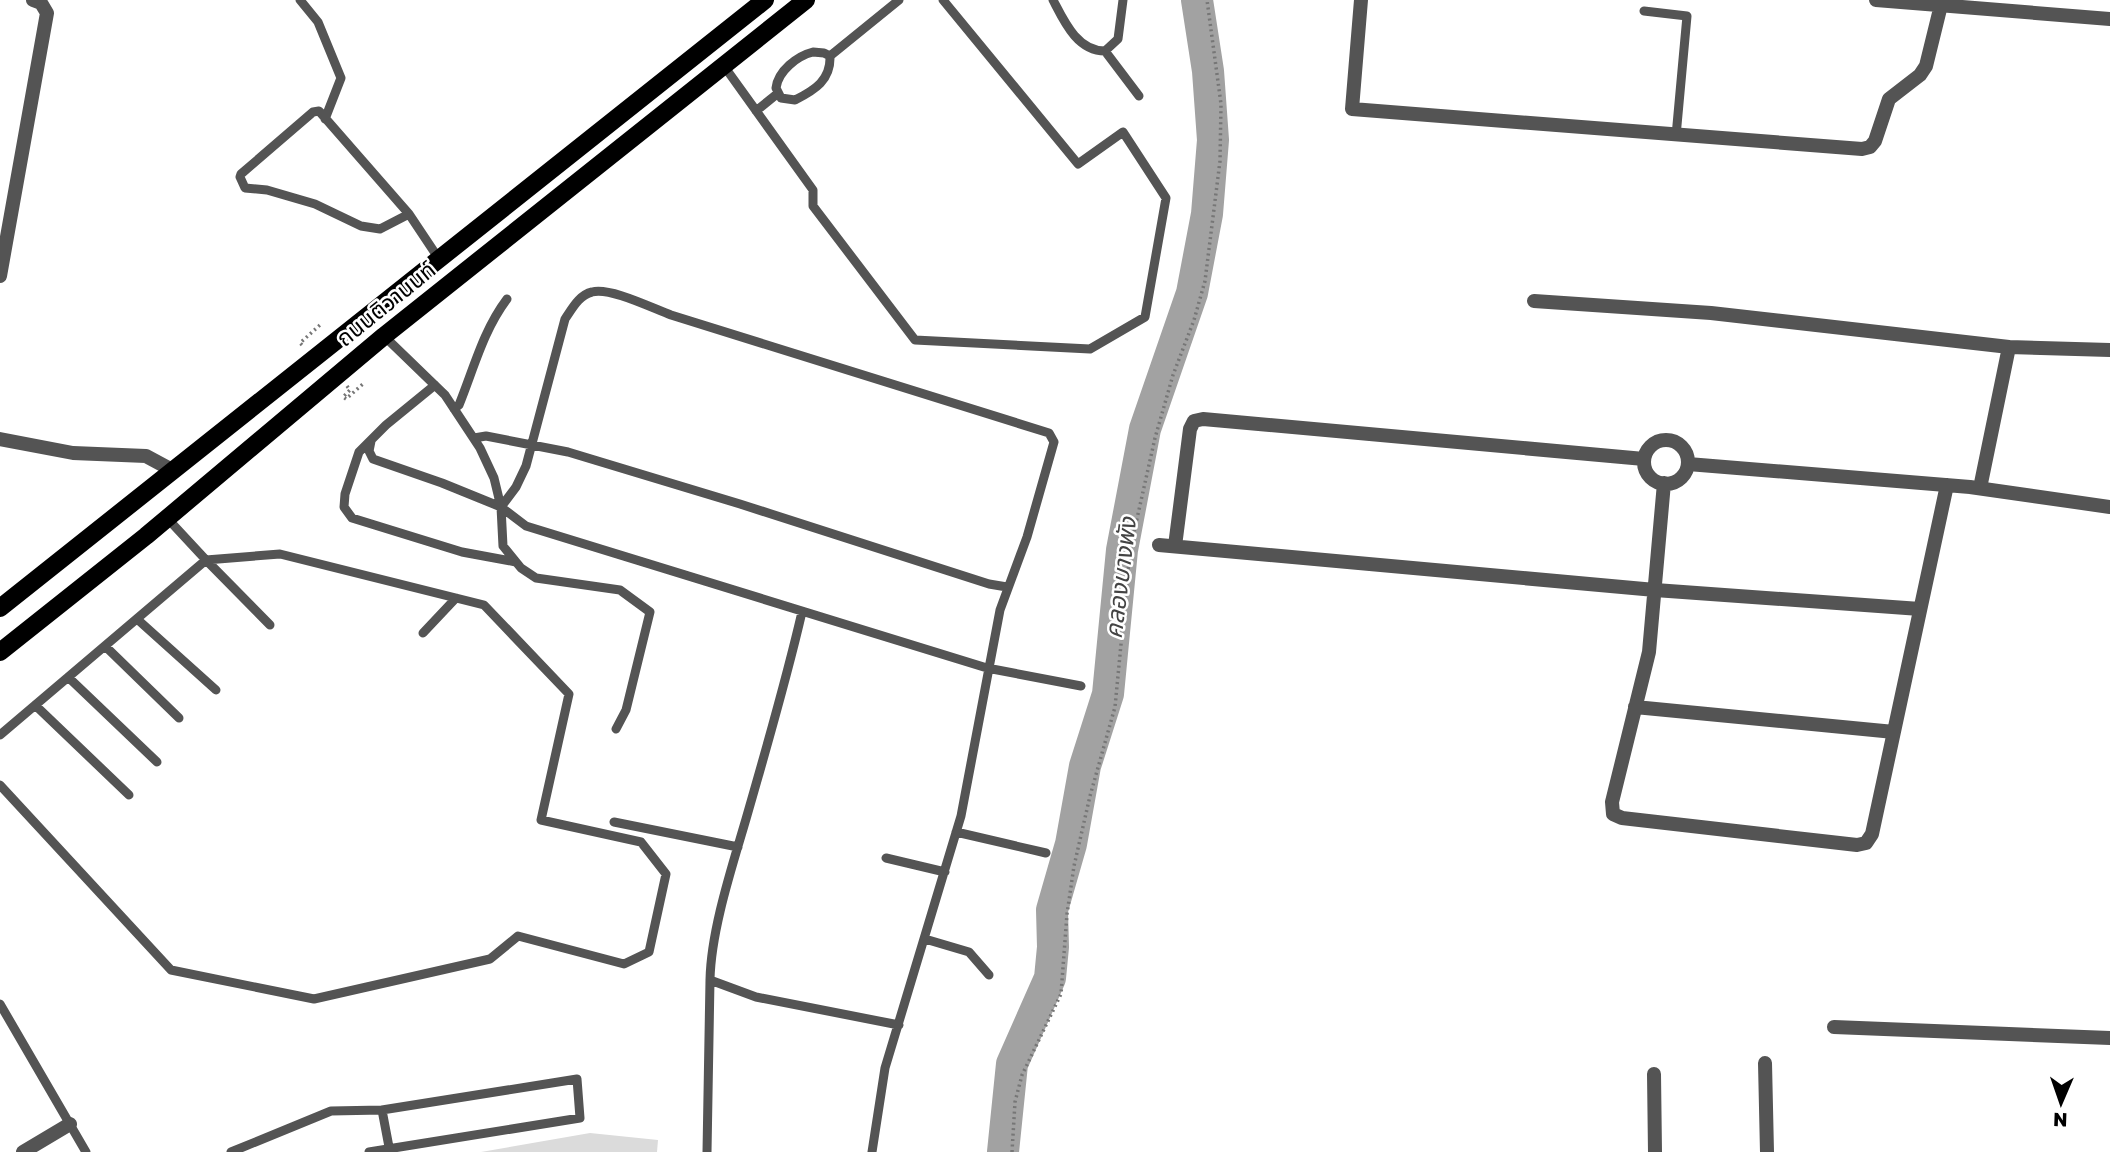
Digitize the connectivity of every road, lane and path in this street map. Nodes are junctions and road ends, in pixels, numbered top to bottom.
1 (33, 0) edge
2 (300, 0) edge
3 (765, 0) edge
4 (806, 0) edge
5 (899, 0) edge
6 (943, 0) edge
7 (1053, 0) edge
8 (1123, 0) edge
9 (1207, 0) edge
10 (1361, 0) edge
11 (1876, 0) edge
12 (1941, 5) junction
13 (1644, 11) dead end
14 (2110, 19) edge
15 (1105, 51) junction
16 (830, 56) junction
17 (724, 66) junction
18 (777, 94) junction
19 (1139, 96) dead end
20 (756, 111) junction
21 (325, 119) junction
22 (1676, 136) junction
23 (409, 214) junction
24 (439, 259) junction
25 (0, 276) edge
26 (507, 299) dead end
27 (1534, 301) dead end
28 (382, 305) junction
29 (390, 331) junction
30 (2009, 347) junction
31 (2110, 350) edge
32 (365, 383) dead end
33 (435, 384) junction
34 (350, 390) dead end
35 (454, 409) junction
36 (474, 438) junction
37 (0, 439) edge
38 (371, 441) junction
39 (534, 445) junction
40 (1644, 459) junction
41 (1688, 464) junction
42 (172, 470) junction
43 (1664, 483) junction
44 (1947, 485) junction
45 (1980, 488) junction
46 (501, 507) junction
47 (2110, 507) edge
48 (167, 518) junction
49 (1158, 545) dead end
50 (1175, 546) junction
51 (206, 560) junction
52 (516, 562) junction
53 (1007, 587) junction
54 (1655, 590) junction
55 (456, 598) junction
56 (0, 608) edge
57 (1920, 609) junction
58 (803, 612) junction
59 (137, 619) junction
60 (270, 625) dead end
61 (423, 633) dead end
62 (105, 646) junction
63 (0, 652) edge
64 (987, 668) junction
65 (68, 677) junction
66 (1081, 686) dead end
67 (216, 690) dead end
68 (35, 705) junction
69 (1635, 708) junction
70 (179, 718) dead end
71 (616, 729) dead end
72 (1894, 732) junction
73 (0, 735) edge
74 (158, 762) dead end
75 (0, 785) edge
76 (128, 795) dead end
77 (614, 822) dead end
78 (956, 832) junction
79 (738, 847) junction
80 (1046, 853) dead end
81 (886, 858) dead end
82 (945, 872) junction
83 (925, 939) junction
84 (989, 975) dead end
85 (710, 981) junction
86 (0, 1004) edge
87 (899, 1025) junction
88 (1834, 1027) dead end
89 (2110, 1038) edge
90 (1765, 1063) dead end
91 (1654, 1074) dead end
92 (382, 1110) junction
93 (70, 1124) junction
94 (389, 1147) junction
95 (23, 1152) edge
96 (86, 1152) edge
97 (231, 1152) edge
98 (369, 1152) edge
99 (707, 1152) edge
100 (872, 1152) edge
101 (1012, 1152) edge
102 (1655, 1152) edge
103 (1768, 1152) edge

1 - 25 street
2 - 21 lane
3 - 24 main road, ถนนติวานนท์
4 - 17 main road, ถนนติวานนท์
5 - 16 lane
6 - 20 lane
7 - 15 lane
8 - 15 lane
9 - 101 path
10 - 22 street
11 - 12 street
12 - 14 street
12 - 22 street
13 - 22 lane
15 - 19 lane
16 - 18 lane
16 - 18 lane
17 - 20 lane
17 - 29 main road, ถนนติวานนท์
18 - 20 lane
21 - 23 lane
21 - 23 lane
23 - 24 lane
24 - 28 main road, ถนนติวานนท์
26 - 35 lane
27 - 30 street
28 - 29 main road
28 - 42 main road, ถนนติวานนท์
29 - 33 lane
29 - 48 main road, ถนนติวานนท์
30 - 31 street
30 - 45 street
32 - 34 path
33 - 35 lane
33 - 38 lane
35 - 36 lane
36 - 39 lane
36 - 46 lane
37 - 42 street
38 - 46 lane
38 - 52 lane
39 - 46 lane
39 - 53 lane
39 - 53 lane
40 - 41 street
40 - 43 street
40 - 50 street
41 - 43 street
41 - 44 street
42 - 56 main road, ถนนติวานนท์
43 - 54 street
44 - 45 street
44 - 57 street
45 - 47 street
46 - 52 lane
46 - 58 lane
48 - 51 lane
48 - 63 main road, ถนนติวานนท์
49 - 50 street
50 - 54 street
51 - 55 lane
51 - 59 lane
51 - 60 lane
52 - 71 lane
53 - 64 lane
54 - 57 street
54 - 69 street
55 - 61 lane
55 - 75 lane
57 - 72 street
58 - 64 lane
58 - 79 lane
59 - 62 lane
59 - 67 lane
62 - 65 lane
62 - 70 lane
64 - 66 lane
64 - 78 lane
65 - 68 lane
65 - 74 lane
68 - 73 lane
68 - 76 lane
69 - 72 street
69 - 72 street
77 - 79 lane
78 - 80 lane
78 - 82 lane
79 - 85 lane
81 - 82 lane
82 - 83 lane
83 - 84 lane
83 - 87 lane
85 - 87 lane
85 - 99 lane
86 - 93 lane
87 - 100 lane
88 - 89 street
90 - 103 street
91 - 102 street
92 - 94 lane
92 - 94 lane
92 - 97 lane
93 - 95 street
93 - 96 lane
94 - 98 lane

